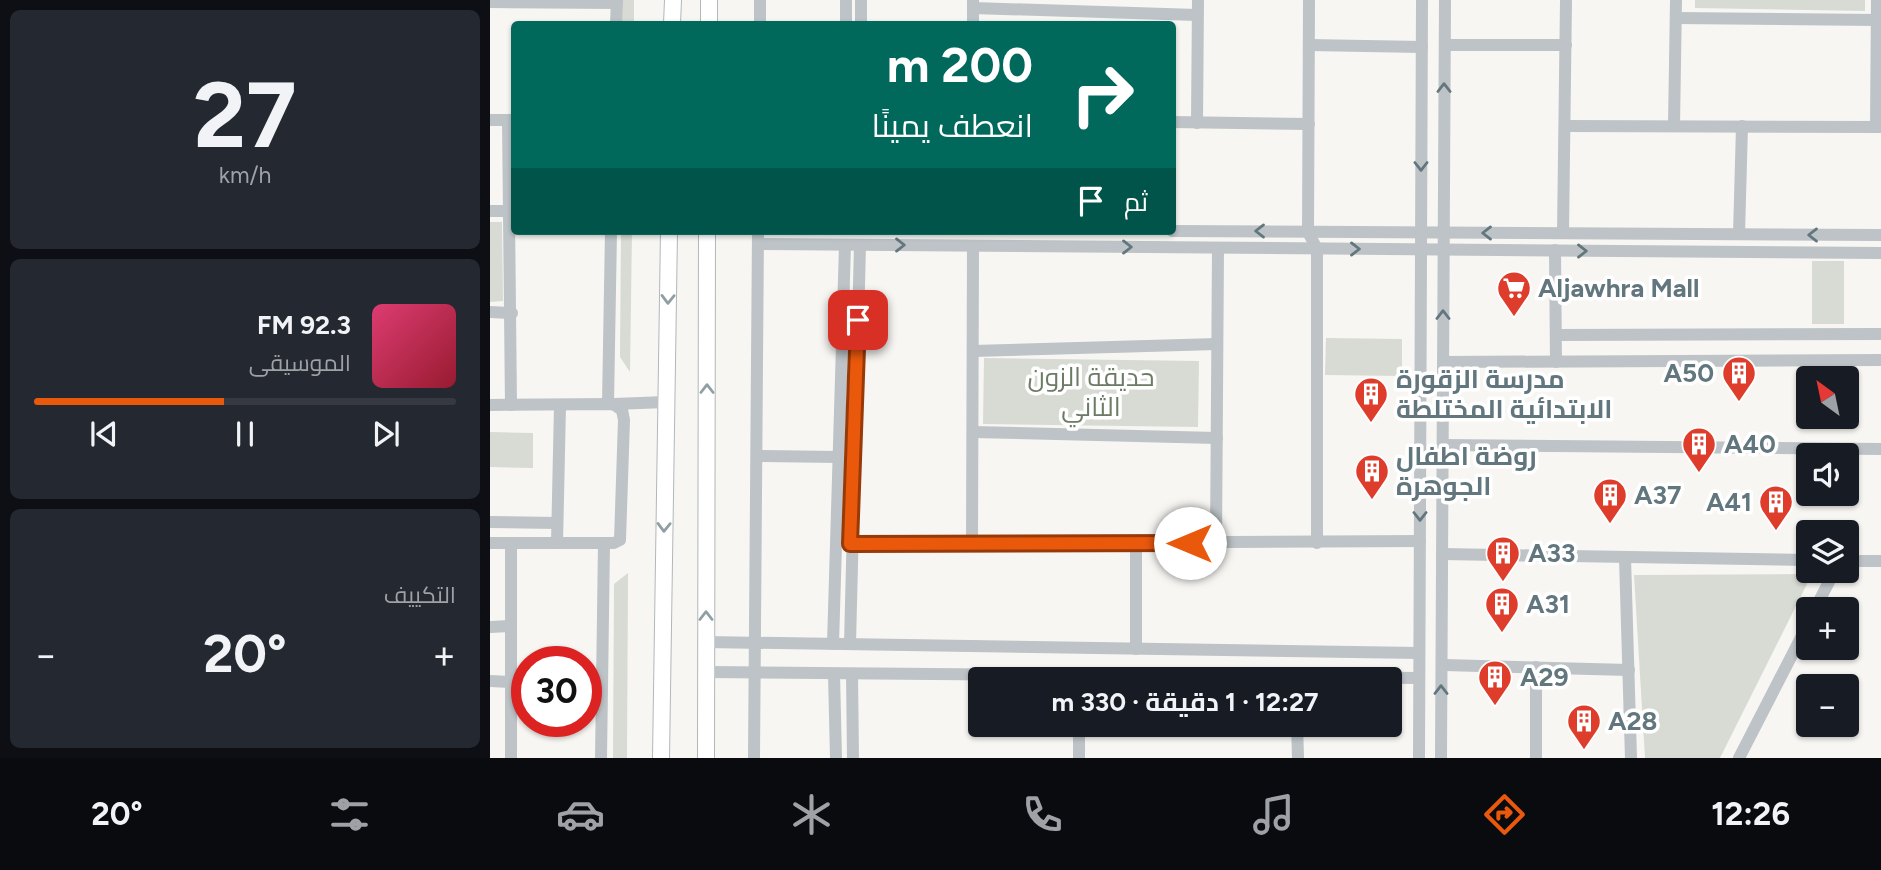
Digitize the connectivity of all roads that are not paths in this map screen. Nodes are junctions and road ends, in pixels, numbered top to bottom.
1 (673, 0) edge
2 (709, 0) edge
3 (760, 0) edge
4 (846, 0) edge
5 (861, 0) edge
6 (1198, 0) edge
7 (1309, 0) edge
8 (1422, 0) edge
9 (1445, 0) edge
10 (1566, 0) edge
11 (1676, 0) edge
12 (1877, 0) edge
13 (516, 1) edge
14 (490, 2) edge
15 (617, 2) edge
16 (973, 4) edge
17 (1197, 15) junction
18 (1676, 18) junction
19 (1877, 20) junction
20 (616, 21) edge
21 (672, 21) edge
22 (709, 21) edge
23 (760, 21) edge
24 (846, 21) edge
25 (861, 21) edge
26 (1309, 45) junction
27 (1445, 45) junction
28 (1566, 45) junction
29 (1422, 47) junction
30 (490, 120) edge
31 (511, 120) edge
32 (1176, 122) edge
33 (1197, 123) junction
34 (1309, 124) junction
35 (1566, 126) junction
36 (1674, 126) junction
37 (1742, 127) junction
38 (1878, 127) edge
39 (490, 211) edge
40 (510, 211) junction
41 (1176, 231) edge
42 (1308, 232) junction
43 (1421, 232) junction
44 (1444, 233) junction
45 (1563, 233) junction
46 (1739, 234) junction
47 (611, 235) edge
48 (669, 235) edge
49 (707, 235) edge
50 (851, 235) edge
51 (1881, 235) edge
52 (758, 238) edge
53 (852, 245) junction
54 (973, 246) junction
55 (1219, 248) junction
56 (1317, 249) junction
57 (1421, 249) junction
58 (1444, 250) junction
59 (1555, 250) junction
60 (1881, 253) edge
61 (490, 312) edge
62 (512, 313) junction
63 (1881, 334) edge
64 (1556, 335) junction
65 (1217, 344) junction
66 (973, 351) junction
67 (1881, 360) edge
68 (1443, 362) junction
69 (1556, 362) junction
70 (666, 402) junction
71 (611, 404) junction
72 (490, 405) edge
73 (511, 405) junction
74 (560, 406) junction
75 (973, 432) junction
76 (1217, 438) junction
77 (1443, 445) junction
78 (1881, 449) edge
79 (757, 456) junction
80 (839, 457) junction
81 (490, 522) edge
82 (557, 523) junction
83 (1420, 541) junction
84 (490, 543) edge
85 (511, 543) junction
86 (557, 543) junction
87 (604, 543) junction
88 (972, 543) junction
89 (1216, 543) junction
90 (1317, 543) junction
91 (850, 544) junction
92 (1136, 544) junction
93 (1442, 554) junction
94 (1625, 558) junction
95 (1796, 560) edge
96 (1859, 561) edge
97 (1881, 561) edge
98 (512, 626) junction
99 (490, 627) edge
100 (706, 642) junction
101 (755, 643) junction
102 (833, 644) junction
103 (850, 644) junction
104 (512, 646) edge
105 (1796, 647) edge
106 (1136, 649) junction
107 (1419, 653) junction
108 (1444, 665) dead end
109 (1536, 667) junction
110 (1629, 670) junction
111 (706, 672) junction
112 (754, 673) junction
113 (834, 674) junction
114 (852, 674) junction
115 (968, 676) edge
116 (1402, 678) edge
117 (1419, 678) junction
118 (490, 681) edge
119 (511, 681) edge
120 (511, 737) edge
121 (1079, 737) edge
122 (1297, 737) edge
123 (511, 758) edge
124 (601, 758) edge
125 (661, 758) edge
126 (706, 758) edge
127 (754, 758) edge
128 (836, 758) edge
129 (853, 758) edge
130 (1079, 758) edge
131 (1298, 758) edge
132 (1419, 758) edge
133 (1441, 758) edge
134 (1536, 758) edge
135 (1631, 758) edge
136 (1739, 758) edge

1 - 21 main road
2 - 22 main road
3 - 23 street
4 - 24 street
5 - 25 street
6 - 17 street
7 - 26 street
8 - 29 street
9 - 27 street
10 - 28 street
11 - 18 street
12 - 19 street
13 - 14 street
13 - 15 street
15 - 20 street
16 - 17 street
17 - 33 street
18 - 19 street
18 - 36 street
19 - 38 street
26 - 29 street
26 - 34 street
27 - 28 street
44 -> 27 street
28 - 35 street
29 -> 43 street
30 - 31 street
31 - 40 street
32 - 33 street
33 - 34 street
34 - 42 street
35 - 36 street
35 - 45 street
36 - 37 street
37 - 38 street
37 - 46 street
39 - 40 street
40 - 62 street
42 -> 41 street
42 - 43 street
42 - 56 street
43 - 44 street
43 - 57 street
45 -> 44 street
44 - 58 street
45 - 46 street
51 -> 46 street
47 - 71 street
48 -> 70 main road
100 -> 49 main road
50 - 53 street
52 - 53 street
52 - 79 street
53 -> 54 street
53 - 80 street
53 - 91 street
54 -> 55 street
54 - 66 street
55 - 56 street
55 - 65 street
56 -> 57 street
56 - 90 street
57 - 58 street
57 -> 83 street
58 - 59 street
68 -> 58 street
59 -> 60 street
59 - 64 street
61 - 62 street
62 - 73 street
63 - 64 street
64 - 69 street
65 - 66 street
65 - 76 street
66 - 75 street
67 - 69 street
68 - 69 street
68 - 77 street
70 - 71 street
70 -> 125 main road
71 - 74 street
71 - 87 street
72 - 73 street
73 - 74 street
74 - 82 street
75 - 76 street
75 - 88 street
76 - 89 street
77 - 78 street
77 - 93 street
79 - 80 street
79 - 101 street
80 - 102 street
81 - 82 street
82 - 86 street
83 - 90 street
83 - 107 street
84 - 85 street
85 - 86 street
85 - 98 street
86 - 87 street
87 - 124 street
88 - 91 street
88 - 92 street
89 - 90 street
89 - 92 street
91 - 103 street
92 - 106 street
93 - 94 street
133 -> 93 street
94 - 95 street
94 - 110 street
96 - 97 street
98 - 99 street
98 - 104 street
100 - 101 street
100 - 111 main road
101 - 102 street
101 - 112 street
102 - 103 street
103 - 106 street
105 - 136 street
106 - 107 street
107 - 117 street
108 - 109 street
109 - 110 street
109 - 134 street
110 - 135 street
111 - 112 street
111 - 126 main road
112 - 113 street
112 - 127 street
113 - 114 street
113 - 128 street
114 - 115 street
114 - 129 street
116 - 117 street
117 - 132 street
118 - 119 street
120 - 123 street
121 - 130 street
122 - 131 street

